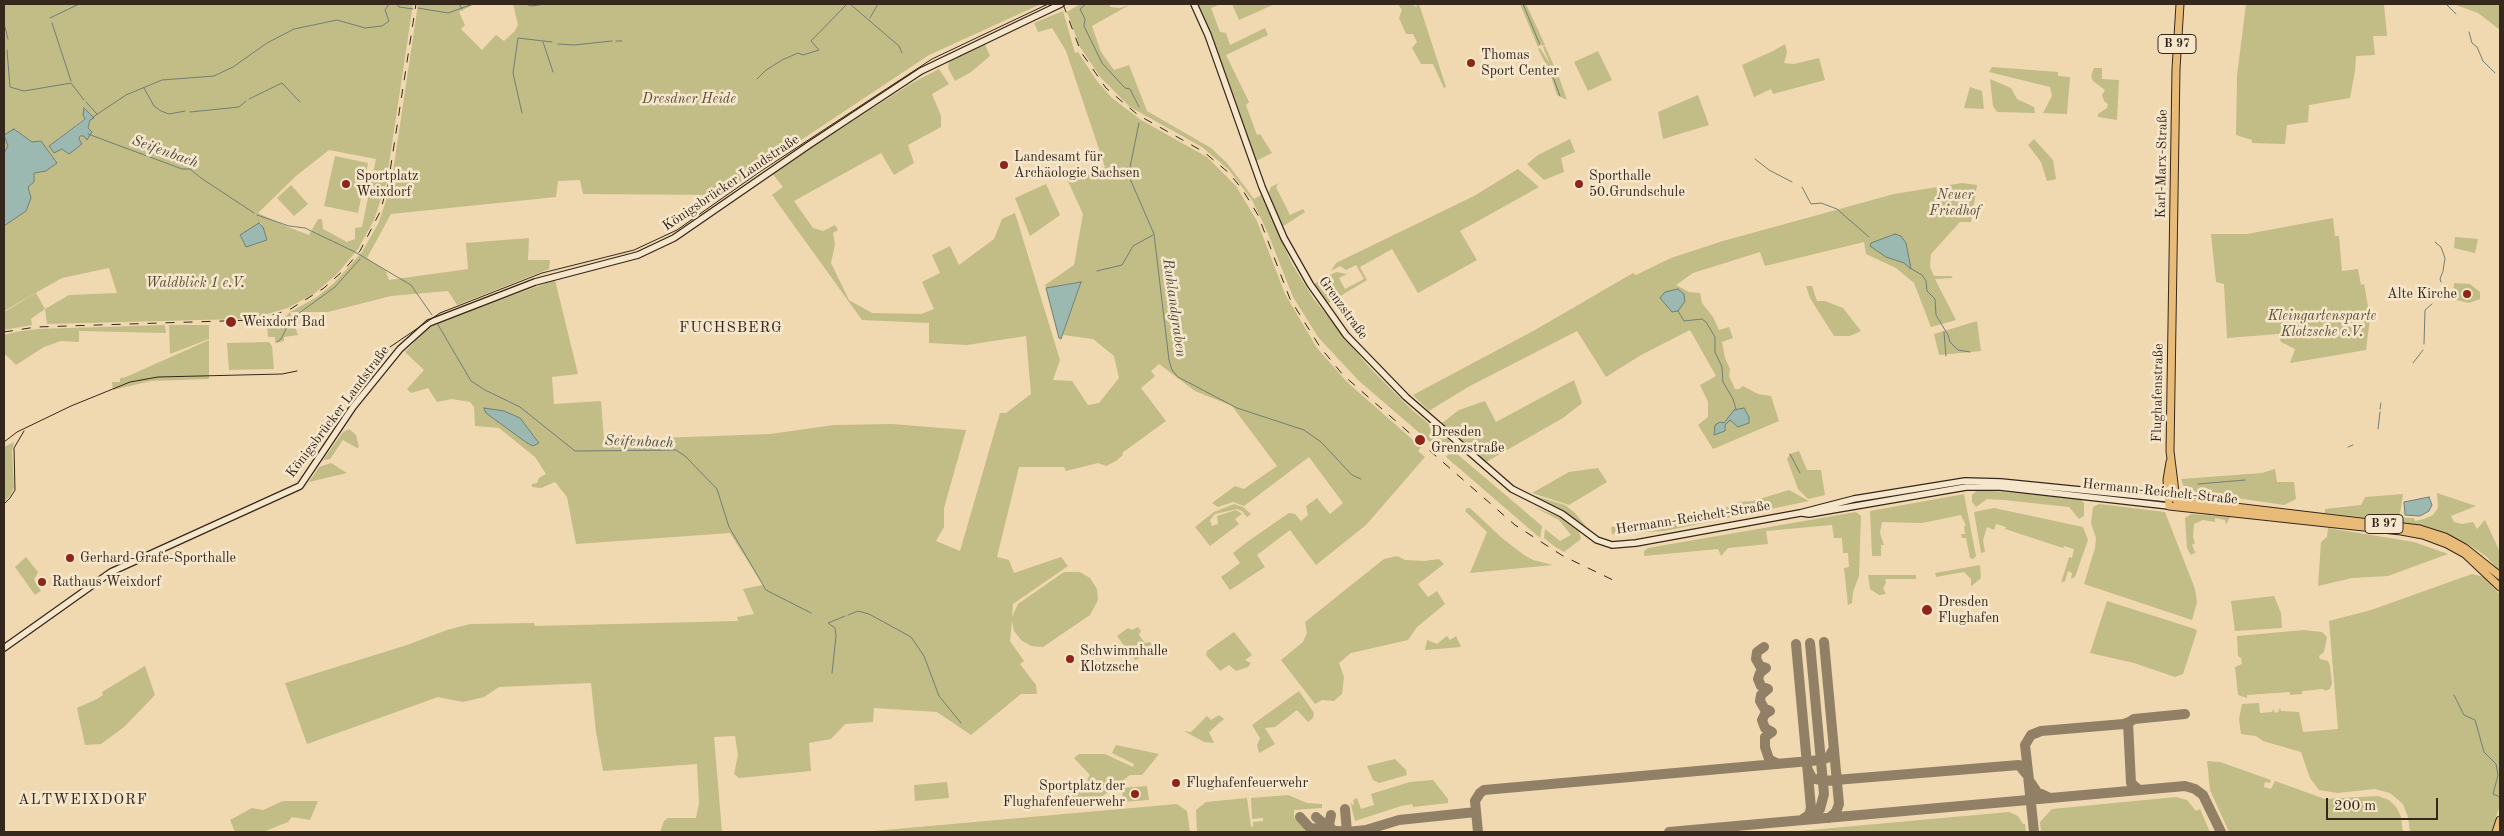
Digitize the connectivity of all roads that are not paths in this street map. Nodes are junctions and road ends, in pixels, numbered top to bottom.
1 (1061, 4) edge
2 (1194, 4) edge
3 (2180, 4) edge
4 (2171, 325) joint
5 (2172, 503) junction
6 (1591, 536) joint
7 (2500, 576) edge
8 (2500, 586) edge
9 (4, 648) edge
10 (2500, 820) edge
11 (2496, 832) edge

1 - 9 main road, Königsbrücker Landstraße
2 - 6 main road, Grenzstraße
3 - 4 main road, Karl-Marx-Straße / B 97
4 - 5 main road, Flughafenstraße / B 97
5 - 6 main road, Hermann-Reichelt-Straße
5 - 7 main road, Hermann-Reichelt-Straße / B 97
5 - 8 main road, Hermann-Reichelt-Straße / B 97
10 - 11 main road

